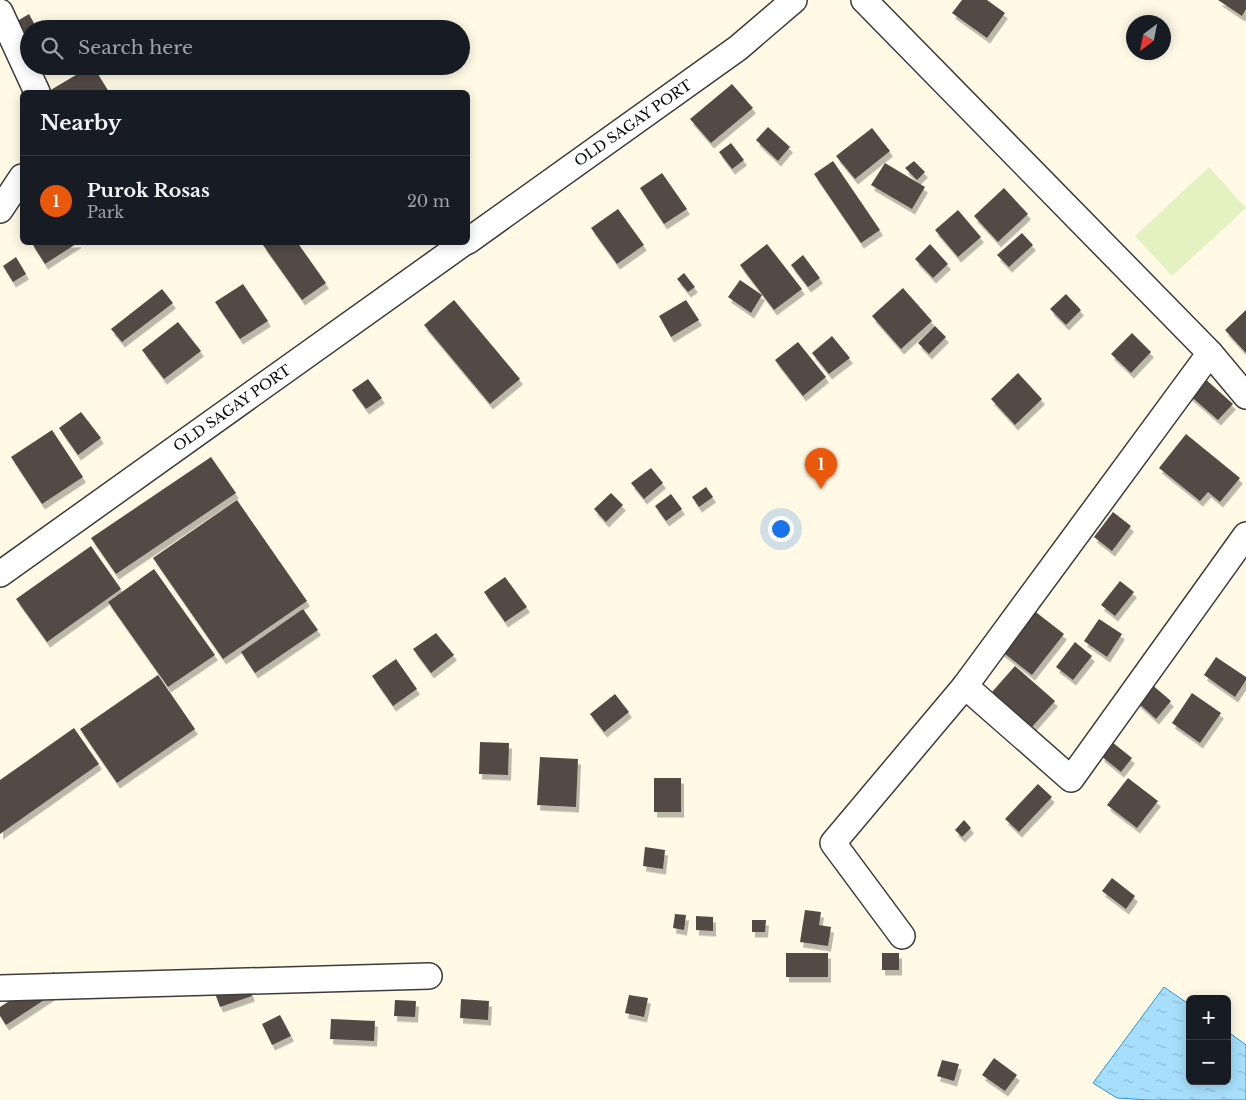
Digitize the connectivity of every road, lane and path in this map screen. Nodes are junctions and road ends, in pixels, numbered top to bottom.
1 (794, 0) edge
2 (864, 0) edge
3 (0, 12) edge
4 (20, 55) edge
5 (29, 75) edge
6 (36, 90) edge
7 (20, 180) edge
8 (0, 210) edge
9 (470, 239) edge
10 (462, 245) edge
11 (1210, 353) junction
12 (1246, 396) edge
13 (1246, 535) edge
14 (0, 574) edge
15 (965, 686) junction
16 (902, 936) dead end
17 (430, 976) dead end
18 (0, 988) edge

1 - 9 street, OLD SAGAY PORT
2 - 11 street
3 - 4 street
5 - 6 street
7 - 8 street
10 - 14 street, OLD SAGAY PORT
11 - 12 street
11 - 15 street
13 - 15 street
15 - 16 street
17 - 18 street

